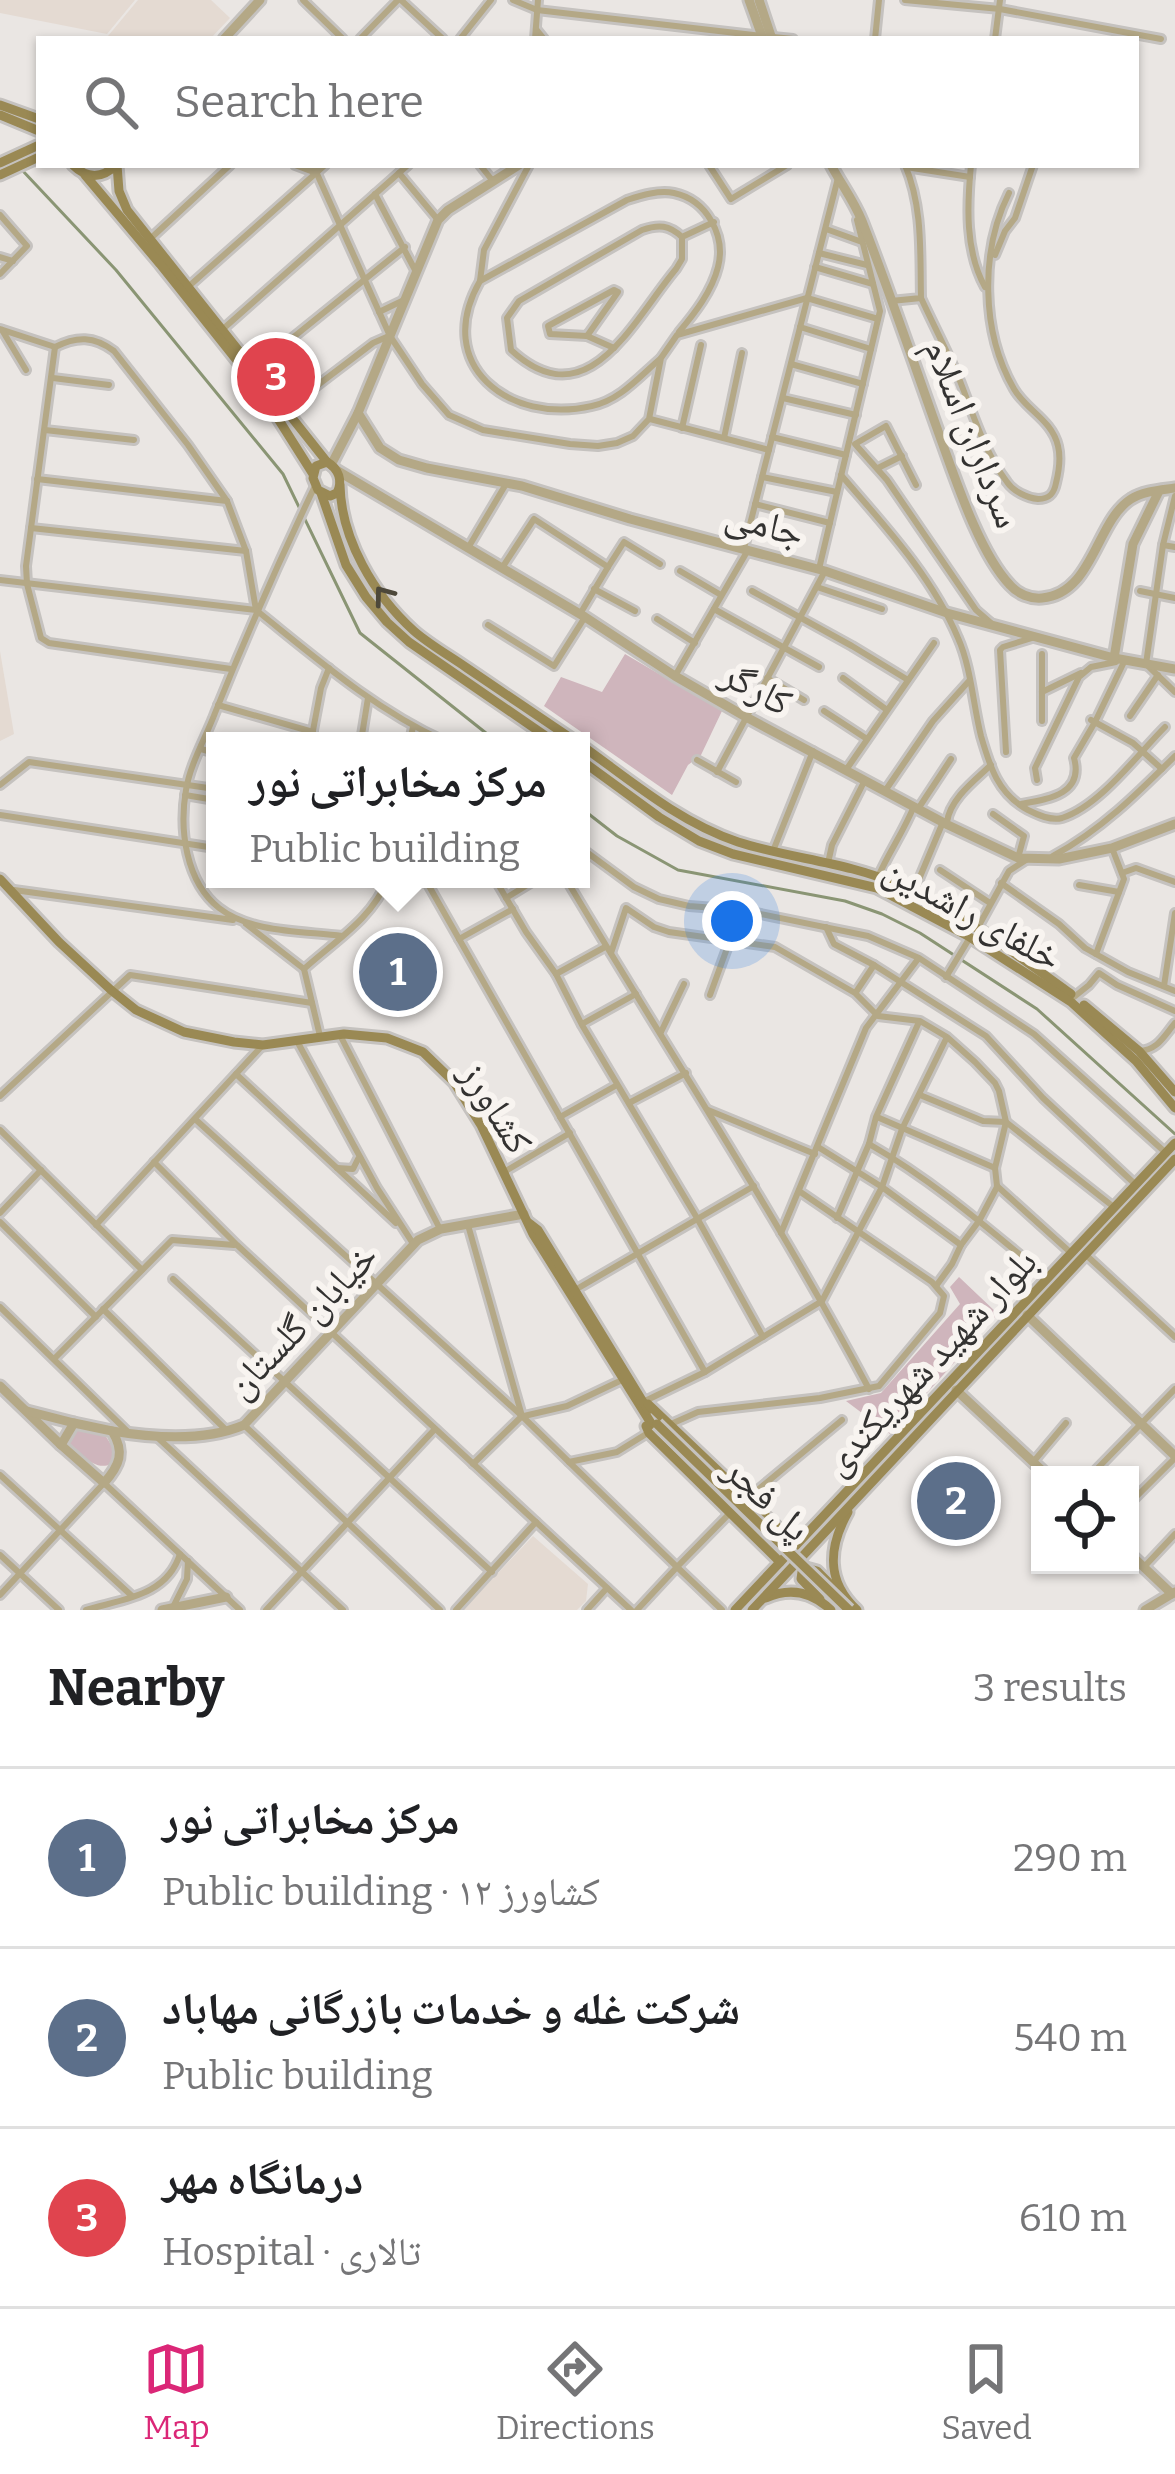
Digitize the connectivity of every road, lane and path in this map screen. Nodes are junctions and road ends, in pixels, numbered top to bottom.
1 (260, 0) edge
2 (303, 0) edge
3 (399, 0) edge
4 (491, 0) edge
5 (513, 0) edge
6 (749, 0) edge
7 (759, 0) edge
8 (879, 0) edge
9 (905, 0) edge
10 (949, 2) edge
11 (538, 5) edge
12 (1000, 5) edge
13 (536, 28) junction
14 (229, 36) edge
15 (340, 36) edge
16 (363, 36) edge
17 (440, 36) edge
18 (462, 36) edge
19 (535, 36) edge
20 (542, 36) edge
21 (753, 36) edge
22 (766, 36) edge
23 (767, 36) edge
24 (875, 36) edge
25 (995, 36) edge
26 (1125, 36) edge
27 (1139, 37) edge
28 (1161, 39) dead end
29 (0, 105) edge
30 (0, 116) edge
31 (36, 118) edge
32 (14, 121) junction
33 (36, 130) edge
34 (26, 149) edge
35 (112, 168) edge
36 (117, 168) edge
37 (227, 168) edge
38 (405, 168) edge
39 (482, 168) edge
40 (514, 168) edge
41 (527, 168) edge
42 (711, 168) edge
43 (782, 168) edge
44 (833, 168) edge
45 (907, 168) edge
46 (918, 168) edge
47 (971, 168) edge
48 (1032, 168) edge
49 (76, 169) edge
50 (314, 169) edge
51 (1, 171) edge
52 (399, 173) junction
53 (970, 177) junction
54 (838, 178) junction
55 (492, 180) junction
56 (1009, 193) dead end
57 (375, 194) junction
58 (854, 205) junction
59 (0, 215) edge
60 (438, 220) junction
61 (714, 222) junction
62 (339, 224) junction
63 (825, 229) junction
64 (682, 237) junction
65 (150, 239) junction
66 (862, 242) junction
67 (405, 247) junction
68 (819, 253) junction
69 (0, 257) edge
70 (13, 261) junction
71 (991, 264) junction
72 (867, 265) junction
73 (815, 267) junction
74 (416, 273) junction
75 (0, 274) edge
76 (364, 280) junction
77 (480, 280) junction
78 (873, 284) junction
79 (188, 287) junction
80 (987, 290) junction
81 (807, 298) junction
82 (921, 298) junction
83 (405, 299) junction
84 (891, 301) junction
85 (379, 312) junction
86 (878, 319) junction
87 (800, 327) junction
88 (223, 329) junction
89 (1, 330) edge
90 (677, 335) junction
91 (389, 336) junction
92 (587, 336) junction
93 (701, 345) dead end
94 (55, 347) junction
95 (614, 348) junction
96 (871, 350) junction
97 (742, 353) dead end
98 (661, 358) junction
99 (790, 363) junction
100 (254, 369) junction
101 (26, 370) dead end
102 (51, 378) junction
103 (863, 384) junction
104 (109, 385) dead end
105 (782, 398) junction
106 (285, 410) junction
107 (358, 413) junction
108 (856, 416) junction
109 (650, 419) junction
110 (682, 428) junction
111 (45, 430) junction
112 (772, 437) junction
113 (724, 438) junction
114 (134, 440) dead end
115 (853, 442) junction
116 (769, 450) junction
117 (846, 455) junction
118 (902, 456) junction
119 (332, 466) junction
120 (878, 469) junction
121 (842, 475) junction
122 (762, 477) junction
123 (37, 479) junction
124 (507, 482) junction
125 (316, 484) junction
126 (916, 484) dead end
127 (340, 485) junction
128 (1159, 491) junction
129 (837, 492) junction
130 (1175, 492) edge
131 (374, 493) junction
132 (227, 501) junction
133 (754, 504) junction
134 (830, 523) junction
135 (31, 528) junction
136 (1163, 544) junction
137 (1175, 547) edge
138 (468, 548) junction
139 (746, 549) junction
140 (246, 551) junction
141 (660, 565) dead end
142 (608, 567) junction
143 (502, 568) junction
144 (822, 570) junction
145 (680, 571) dead end
146 (0, 580) edge
147 (27, 584) junction
148 (817, 587) junction
149 (594, 589) junction
150 (1140, 590) dead end
151 (752, 591) dead end
152 (1154, 593) junction
153 (722, 596) junction
154 (1175, 598) edge
155 (714, 609) junction
156 (882, 609) dead end
157 (256, 610) junction
158 (635, 611) dead end
159 (947, 614) junction
160 (582, 616) junction
161 (657, 619) dead end
162 (799, 619) junction
163 (488, 625) dead end
164 (995, 626) junction
165 (1035, 637) junction
166 (695, 643) junction
167 (934, 643) dead end
168 (783, 648) junction
169 (1042, 654) dead end
170 (1120, 659) junction
171 (1146, 664) junction
172 (818, 667) dead end
173 (328, 668) junction
174 (232, 669) junction
175 (1175, 669) edge
176 (1084, 671) junction
177 (1158, 675) junction
178 (675, 676) junction
179 (767, 678) junction
180 (843, 679) dead end
181 (908, 680) junction
182 (968, 681) junction
183 (1042, 692) junction
184 (1175, 692) edge
185 (368, 698) junction
186 (803, 700) dead end
187 (218, 705) junction
188 (887, 710) junction
189 (824, 711) dead end
190 (1130, 716) dead end
191 (746, 717) junction
192 (1042, 721) dead end
193 (1093, 721) junction
194 (413, 727) junction
195 (1165, 727) dead end
196 (207, 732) edge
197 (300, 732) edge
198 (313, 732) edge
199 (362, 732) edge
200 (412, 732) edge
201 (424, 732) edge
202 (540, 732) edge
203 (562, 732) edge
204 (206, 735) edge
205 (867, 739) junction
206 (201, 748) junction
207 (206, 750) edge
208 (1142, 750) junction
209 (590, 752) edge
210 (813, 752) junction
211 (1006, 752) dead end
212 (1175, 756) edge
213 (951, 759) dead end
214 (697, 760) dead end
215 (991, 765) junction
216 (590, 767) edge
217 (1162, 769) junction
218 (846, 770) junction
219 (717, 772) junction
220 (865, 780) junction
221 (1037, 780) dead end
222 (736, 782) dead end
223 (0, 785) edge
224 (187, 785) junction
225 (206, 788) edge
226 (885, 791) junction
227 (185, 795) junction
228 (206, 798) edge
229 (1019, 805) junction
230 (916, 807) junction
231 (993, 814) dead end
232 (0, 815) edge
233 (946, 824) junction
234 (1175, 824) edge
235 (186, 843) junction
236 (206, 846) edge
237 (1112, 848) junction
238 (772, 851) junction
239 (590, 856) edge
240 (1022, 859) junction
241 (1047, 860) junction
242 (828, 863) junction
243 (940, 870) dead end
244 (1122, 873) junction
245 (878, 877) junction
246 (0, 879) edge
247 (1175, 882) edge
248 (1001, 883) junction
249 (1079, 885) dead end
250 (384, 888) edge
251 (430, 888) edge
252 (500, 888) edge
253 (522, 888) edge
254 (571, 888) edge
255 (11, 890) junction
256 (1119, 892) junction
257 (914, 893) junction
258 (506, 898) junction
259 (990, 904) junction
260 (513, 909) junction
261 (741, 910) junction
262 (1175, 913) edge
263 (245, 923) junction
264 (826, 927) junction
265 (974, 933) junction
266 (342, 936) junction
267 (459, 939) junction
268 (729, 941) junction
269 (608, 950) junction
270 (1096, 954) junction
271 (919, 958) junction
272 (874, 965) junction
273 (304, 969) junction
274 (556, 974) junction
275 (946, 977) junction
276 (902, 982) junction
277 (684, 984) dead end
278 (1164, 986) junction
279 (111, 991) junction
280 (1175, 991) edge
281 (855, 993) junction
282 (636, 994) junction
283 (710, 995) dead end
284 (1074, 997) junction
285 (312, 1004) junction
286 (1175, 1011) edge
287 (878, 1016) junction
288 (920, 1021) junction
289 (1175, 1022) edge
290 (582, 1024) junction
291 (661, 1032) junction
292 (340, 1035) junction
293 (947, 1037) junction
294 (320, 1038) junction
295 (297, 1041) junction
296 (263, 1045) junction
297 (1139, 1051) junction
298 (686, 1073) junction
299 (236, 1074) junction
300 (617, 1085) junction
301 (1175, 1092) edge
302 (920, 1095) junction
303 (0, 1096) edge
304 (629, 1103) junction
305 (1175, 1108) edge
306 (708, 1110) junction
307 (560, 1117) junction
308 (876, 1117) junction
309 (195, 1119) junction
310 (1006, 1122) junction
311 (0, 1130) edge
312 (902, 1130) junction
313 (570, 1133) junction
314 (1175, 1143) edge
315 (869, 1144) junction
316 (817, 1151) junction
317 (359, 1156) junction
318 (893, 1158) junction
319 (1172, 1160) edge
320 (154, 1162) junction
321 (337, 1168) junction
322 (994, 1168) junction
323 (41, 1170) junction
324 (504, 1172) junction
325 (857, 1172) junction
326 (1136, 1185) junction
327 (754, 1186) junction
328 (997, 1186) junction
329 (882, 1187) junction
330 (799, 1191) junction
331 (1114, 1208) junction
332 (0, 1213) edge
333 (527, 1218) junction
334 (698, 1218) junction
335 (837, 1218) junction
336 (979, 1221) junction
337 (0, 1222) edge
338 (96, 1225) junction
339 (468, 1225) junction
340 (441, 1229) junction
341 (403, 1230) junction
342 (856, 1232) junction
343 (781, 1233) junction
344 (237, 1245) junction
345 (414, 1245) junction
346 (961, 1245) junction
347 (638, 1253) junction
348 (1071, 1253) junction
349 (1085, 1254) junction
350 (142, 1270) junction
351 (1048, 1278) junction
352 (173, 1279) dead end
353 (377, 1284) junction
354 (936, 1286) junction
355 (575, 1290) junction
356 (822, 1301) junction
357 (0, 1306) edge
358 (104, 1309) junction
359 (1028, 1315) junction
360 (96, 1317) junction
361 (331, 1332) junction
362 (763, 1337) junction
363 (1175, 1337) edge
364 (53, 1359) junction
365 (705, 1372) junction
366 (622, 1380) junction
367 (284, 1381) junction
368 (0, 1387) edge
369 (869, 1389) junction
370 (1175, 1389) edge
371 (956, 1390) junction
372 (638, 1395) junction
373 (26, 1411) junction
374 (521, 1416) junction
375 (842, 1420) dead end
376 (74, 1423) junction
377 (1066, 1423) dead end
378 (1142, 1424) junction
379 (244, 1425) junction
380 (657, 1428) junction
381 (435, 1429) junction
382 (112, 1431) junction
383 (227, 1432) junction
384 (130, 1434) junction
385 (154, 1435) junction
386 (62, 1445) junction
387 (1175, 1457) edge
388 (569, 1462) junction
389 (1033, 1462) junction
390 (473, 1464) junction
391 (1037, 1466) edge
392 (1100, 1466) edge
393 (0, 1475) edge
394 (389, 1478) junction
395 (104, 1483) junction
396 (860, 1494) junction
397 (1139, 1494) edge
398 (746, 1499) junction
399 (729, 1514) junction
400 (536, 1522) junction
401 (347, 1523) junction
402 (60, 1530) junction
403 (1175, 1534) edge
404 (796, 1545) junction
405 (180, 1553) junction
406 (0, 1555) edge
407 (188, 1561) junction
408 (780, 1562) junction
409 (1139, 1562) edge
410 (676, 1567) junction
411 (1144, 1567) junction
412 (302, 1572) junction
413 (492, 1572) junction
414 (20, 1574) junction
415 (607, 1588) junction
416 (1174, 1593) edge
417 (0, 1595) edge
418 (842, 1595) junction
419 (132, 1597) junction
420 (226, 1597) junction
421 (820, 1599) junction
422 (762, 1600) junction
423 (171, 1609) edge
424 (59, 1610) edge
425 (86, 1610) edge
426 (240, 1610) edge
427 (266, 1610) edge
428 (343, 1610) edge
429 (440, 1610) edge
430 (456, 1610) edge
431 (586, 1610) edge
432 (634, 1610) edge
433 (722, 1610) edge
434 (735, 1610) edge
435 (752, 1610) edge
436 (831, 1610) edge
437 (849, 1610) edge
438 (1144, 1610) edge

1 - 14 street
2 - 15 street
3 - 16 street
3 - 17 street
4 - 18 street
5 - 11 street
6 - 22 street
7 - 23 street
8 - 24 street
9 - 10 street
10 - 12 street
11 - 13 street
11 - 21 street
12 - 25 street
12 - 26 street
13 - 19 street
13 - 20 street
27 - 28 street
29 - 31 main road
30 - 32 main road
32 - 33 main road
32 - 34 main road
34 - 51 main road
35 - 49 main road
36 - 65 main road
37 - 65 street
38 - 52 street
39 - 55 street
40 - 55 street
41 - 77 street
42 - 43 street
44 - 54 street, سرداران اسلام
45 - 82 street
46 - 53 street
47 - 53 street
48 - 71 street
49 - 125 main road
50 - 62 street
50 - 79 street
52 - 57 street
52 - 60 street
53 - 80 street
54 - 58 street, سرداران اسلام
54 - 63 street
55 - 60 street
56 - 71 street
57 - 62 street
57 - 67 street
58 - 66 street
58 - 84 street, سرداران اسلام
59 - 70 street
60 - 74 street
61 - 64 street
61 - 77 street
61 - 90 street
62 - 76 street
62 - 88 street
63 - 66 street
63 - 68 street
64 - 95 street
64 - 95 street
65 - 79 main road
66 - 72 street
67 - 74 street
67 - 76 street
68 - 72 street
68 - 73 street
69 - 70 street
70 - 75 street
71 - 80 street
72 - 78 street
73 - 78 street
73 - 81 street
74 - 83 street
76 - 85 street
76 - 100 street
77 - 98 street
78 - 86 street
79 - 88 main road
80 - 82 street
81 - 86 street
81 - 87 street
81 - 90 street
82 - 84 street
83 - 85 street
83 - 91 street
84 - 128 street, سرداران اسلام
85 - 91 street
86 - 96 street
87 - 96 street
87 - 99 street
88 - 100 main road
89 - 94 street
89 - 101 street
90 - 98 street
91 - 106 street
91 - 107 street
91 - 109 street
92 - 92 street
92 - 95 street
93 - 110 street
94 - 102 street
94 - 132 street
96 - 103 street
97 - 113 street
98 - 109 street
99 - 103 street
99 - 105 street
100 - 106 main road
102 - 104 street
102 - 111 street
103 - 108 street
105 - 108 street
105 - 112 street
106 - 119 main road
107 - 119 street
107 - 124 street, جامی
108 - 115 street
109 - 110 street
110 - 113 street
111 - 114 street
111 - 123 street
112 - 116 street
112 - 117 street
113 - 116 street
115 - 117 street
115 - 118 street
115 - 120 street
116 - 122 street
117 - 121 street
118 - 120 street
118 - 126 street
119 - 125 main road
119 - 127 main road
119 - 131 street, کارگر
120 - 164 street
121 - 129 street
121 - 159 street
122 - 129 street
122 - 133 street
123 - 132 street
123 - 135 street
124 - 138 street
124 - 139 street, جامی
125 - 127 main road
125 - 157 street
125 - 202 main road
127 - 131 street
203 -> 127 main road
128 - 130 street, سرداران اسلام
128 - 170 street
129 - 134 street
130 - 136 street
131 - 138 street, کارگر
132 - 140 street
133 - 134 street
133 - 139 street
134 - 144 street
135 - 140 street
135 - 147 street
136 - 137 street
136 - 152 street
138 - 143 street, کارگر
139 - 144 street, جامی
139 - 153 street
140 - 157 street
141 - 142 street
142 - 143 street
142 - 149 street
143 - 160 street, کارگر
144 - 148 street
144 - 159 street, جامی
145 - 153 street
146 - 147 street
147 - 157 street
147 - 174 street
148 - 156 street
148 - 162 street
149 - 158 street
149 - 160 street
150 - 152 street
151 - 162 street
152 - 154 street
152 - 171 street
153 - 155 street
155 - 166 street
155 - 168 street
157 - 173 street
157 - 174 street
159 - 164 street, جامی
159 - 182 street
160 - 163 street
160 - 178 street, کارگر
161 - 166 street
162 - 168 street
162 - 181 street
164 - 165 street, جامی
165 - 170 street, جامی
165 - 211 street
166 - 178 street
167 - 181 street
168 - 172 street
168 - 179 street
169 - 183 street
170 - 171 street, جامی
170 - 176 street
170 - 193 street
171 - 175 street, جامی
171 - 177 street
173 - 185 street
173 - 198 street
174 - 187 street
176 - 183 street
176 - 221 street
177 - 184 street
177 - 190 street
178 - 191 street, کارگر
179 - 186 street
179 - 191 street
180 - 188 street
181 - 188 street
182 - 215 street
182 - 226 street
183 - 192 street
185 - 194 street
185 - 199 street
187 - 196 street
187 - 197 street
188 - 205 street
189 - 205 street
191 - 210 street, کارگر
191 - 219 street
193 - 208 street
193 - 229 street
194 - 200 street
194 - 201 street
195 - 208 street
204 - 206 street
205 - 218 street
206 - 207 street
206 - 224 street
208 - 217 street
208 - 229 street
209 - 238 main road
210 - 218 street, کارگر
210 - 238 street
212 - 217 street
213 - 230 street
214 - 219 street
215 - 229 street
215 - 233 street
216 - 265 main road, خلفای راشدین
217 - 241 street
218 - 220 street, کارگر
219 - 222 street
220 - 226 street, کارگر
220 - 242 street
223 - 224 street
224 - 225 street
224 - 227 street
226 - 230 street, کارگر
227 - 228 street
227 - 235 street
230 - 233 street, کارگر
230 - 245 street
231 - 240 street
232 - 235 street
233 - 240 street, کارگر
233 - 257 street
234 - 237 street, کارگر
235 - 236 street
235 - 263 street
237 - 241 street, کارگر
237 - 244 street
238 - 242 main road
239 - 261 street
240 - 241 street, کارگر
240 - 248 street
242 - 245 main road
243 - 259 street
244 - 247 street
244 - 256 street
245 - 257 main road
246 - 255 main road, کشاورز
248 - 259 street
248 - 270 street
249 - 256 street
250 - 266 street
251 - 267 street
252 - 258 street
253 - 258 street
254 - 269 street
255 - 263 street
255 - 279 main road, کشاورز
256 - 270 street
257 - 265 main road
258 - 260 street
259 - 265 street
260 - 267 street
260 - 274 street
261 - 264 street
261 - 268 street
262 - 278 street
263 - 266 street
263 - 273 street
264 - 271 street
264 - 272 street
265 - 275 street
265 - 284 main road
265 - 305 main road, خلفای راشدین
266 - 273 street
267 - 307 street
268 - 269 street
268 - 281 street
268 - 283 street
269 - 274 street
269 - 282 street
270 - 278 street
271 - 275 street
271 - 276 street
272 - 276 street
272 - 281 street
273 - 285 street
274 - 290 street
275 - 319 street
276 - 287 street
276 - 326 street
277 - 291 street
278 - 280 street
279 - 285 street
279 - 296 main road, کشاورز
279 - 303 street
281 - 287 street
282 - 290 street
282 - 291 street
284 - 286 street
284 - 297 main road
285 - 294 street
287 - 288 street
287 - 316 street
288 - 293 street
288 - 308 street
289 - 297 street
290 - 300 street
291 - 298 street
292 - 294 main road, کشاورز
292 - 324 main road, کشاورز
292 - 340 street
293 - 302 street
293 - 310 street
294 - 295 main road, کشاورز
295 - 296 main road, کشاورز
295 - 317 street
296 - 299 street
297 - 301 main road
298 - 304 street
298 - 306 street
299 - 309 street
299 - 321 street
300 - 304 street
300 - 307 street
302 - 310 street
302 - 312 street
304 - 334 street
306 - 316 street
306 - 327 street
307 - 313 street
308 - 312 street
308 - 315 street
309 - 320 street
309 - 353 street
310 - 322 street
310 - 331 street
311 - 323 street
312 - 318 street
312 - 322 street
313 - 324 street
313 - 347 street
314 - 319 main road
315 - 318 street
315 - 325 street
316 - 325 street
316 - 330 street
317 - 321 street
317 - 341 street
318 - 329 street
318 - 336 street
319 - 326 main road, بلوار شهید شهریکندی
319 - 349 main road, بلوار شهید شهریکندی
320 - 338 street
320 - 344 street
321 - 341 street
322 - 328 street
323 - 332 street
323 - 338 street
324 - 333 main road, کشاورز
325 - 329 street
325 - 335 street
326 - 331 main road, بلوار شهید شهریکندی
327 - 334 street
327 - 343 street
328 - 336 street
328 - 348 street
329 - 342 street
329 - 346 street
330 - 335 street
330 - 343 street
331 - 348 main road, بلوار شهید شهریکندی
333 - 339 street, خیابان گلستان
333 - 355 main road
333 - 366 main road, کشاورز
334 - 347 street
334 - 362 street
335 - 342 street
336 - 346 street
336 - 351 street
337 - 360 street
338 - 350 street
339 - 340 street, خیابان گلستان
339 - 374 street
340 - 345 street, خیابان گلستان
341 - 345 street
342 - 354 street
342 - 356 street
343 - 356 street
344 - 350 street
344 - 361 street
345 - 353 street, خیابان گلستان
346 - 354 street
347 - 355 street
347 - 365 street
348 - 351 main road, بلوار شهید شهریکندی
349 - 359 main road, بلوار شهید شهریکندی
349 - 363 street
350 - 358 street
351 - 404 main road, بلوار شهید شهریکندی
352 - 367 street
353 - 361 street, خیابان گلستان
353 - 374 street
354 - 369 street
355 - 372 main road
356 - 362 street
356 - 369 street
357 - 364 street
358 - 360 street
358 - 383 street
359 - 371 main road, بلوار شهید شهریکندی
359 - 378 street
360 - 364 street
361 - 367 street, خیابان گلستان
361 - 381 street
362 - 365 street
364 - 384 street
365 - 372 street
366 - 372 main road, کشاورز
366 - 374 street
367 - 379 street, خیابان گلستان
367 - 394 street
368 - 373 street
369 - 380 street
370 - 378 street
371 - 389 street
371 - 396 main road, بلوار شهید شهریکندی
372 - 380 main road, کشاورز
373 - 376 street, خیابان گلستان
373 - 386 street
374 - 388 street
374 - 390 street
375 - 398 street
376 - 382 street, خیابان گلستان
376 - 386 street
377 - 389 street
378 - 387 street
378 - 392 street
379 - 383 street, خیابان گلستان
379 - 401 street
380 - 388 street
380 - 398 main road
380 - 399 main road
380 - 437 main road, پل فجر, bridge
381 - 390 street
381 - 394 street
382 - 384 street, خیابان گلستان
382 - 395 street
383 - 385 street, خیابان گلستان
384 - 385 street, خیابان گلستان
385 - 412 street
386 - 395 street
387 - 397 street
388 - 410 street
389 - 391 street
390 - 400 street
393 - 402 street
394 - 401 street
394 - 413 street
395 - 402 street
395 - 405 street
396 - 418 main road
396 - 422 main road, بلوار شهید شهریکندی
398 - 404 main road
399 - 408 main road
399 - 410 street
400 - 413 street
400 - 415 street
401 - 412 street
401 - 429 street
402 - 414 street
402 - 419 street
403 - 411 street
404 - 408 main road, بلوار شهید شهریکندی
405 - 407 street
405 - 419 street
406 - 414 street
407 - 420 street
407 - 423 street
408 - 434 main road, بلوار شهید شهریکندی
409 - 411 street
410 - 432 street
410 - 433 street
411 - 416 street
412 - 427 street
412 - 428 street
413 - 430 street
414 - 417 street
414 - 424 street
415 - 431 street
415 - 432 street
416 - 438 street
418 - 421 main road
418 - 437 main road
419 - 425 street
420 - 423 street
420 - 426 street
421 - 422 main road
421 - 436 main road
422 - 435 main road, بلوار شهید شهریکندی

